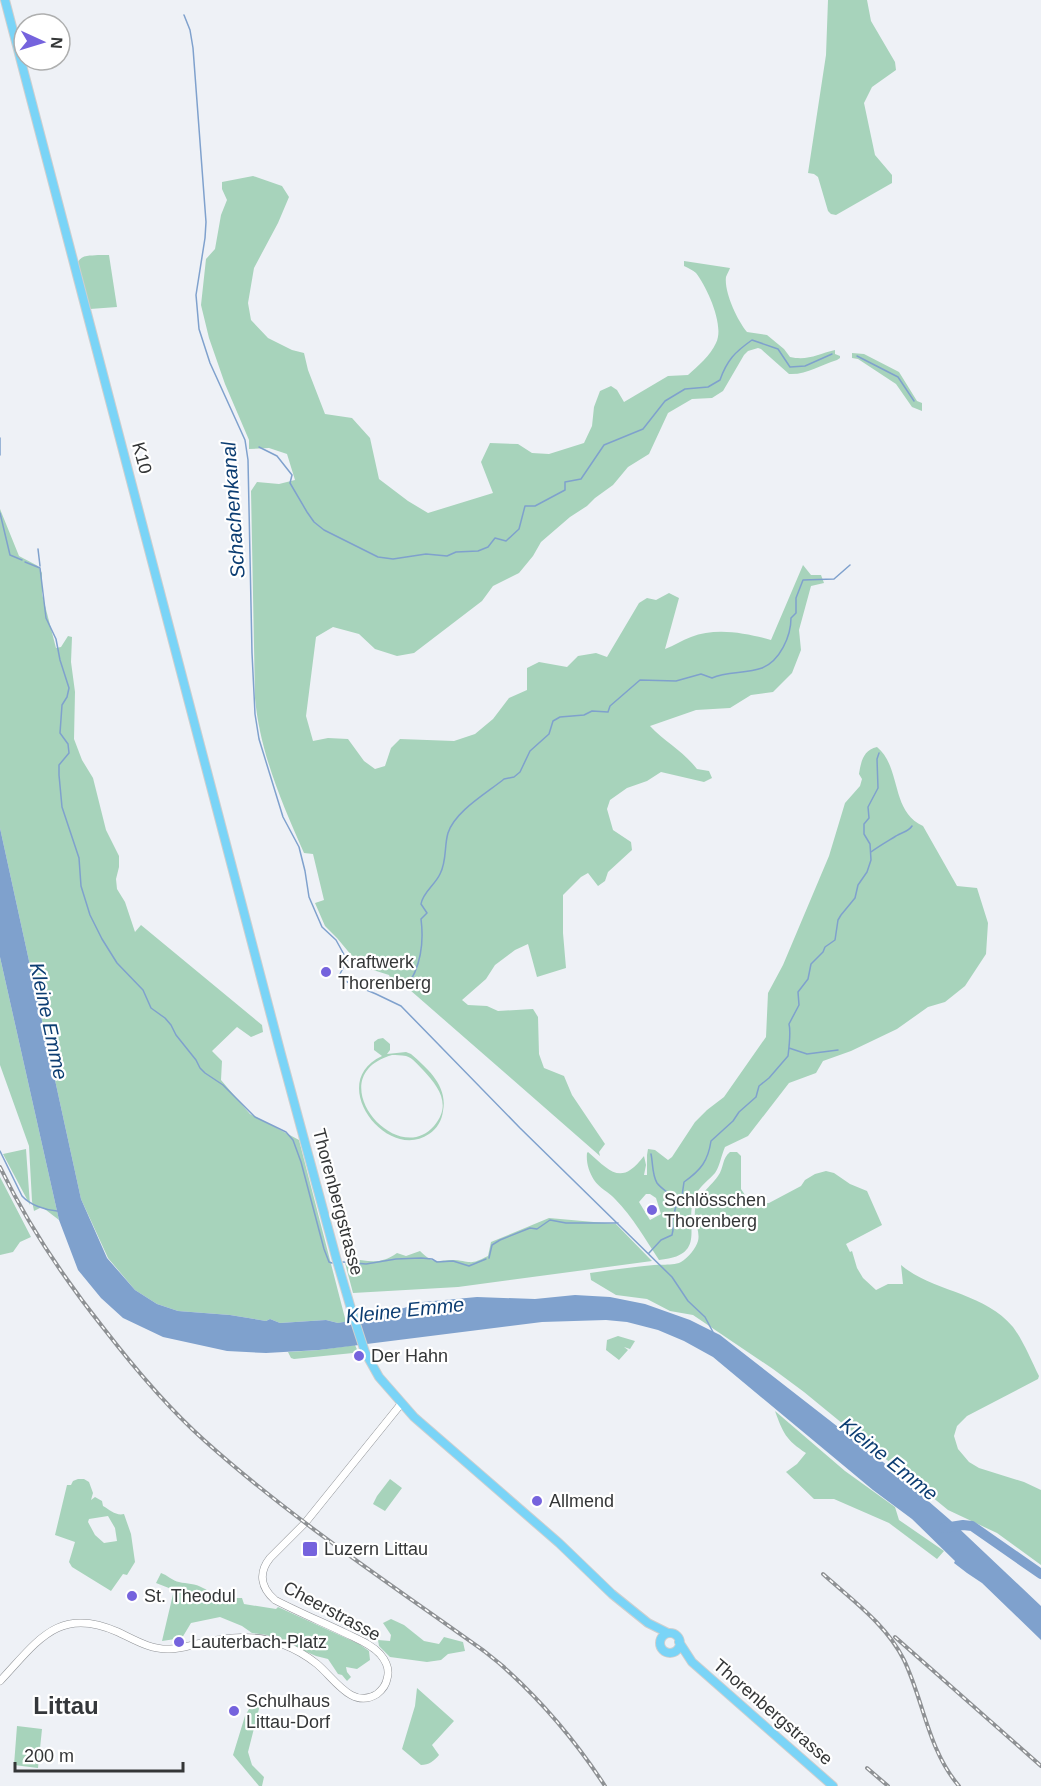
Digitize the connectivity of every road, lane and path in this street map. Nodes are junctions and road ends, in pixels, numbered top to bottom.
1 (4, 0) edge
2 (246, 924) joint
3 (401, 1404) junction
4 (648, 1623) junction
5 (668, 1633) junction
6 (660, 1642) junction
7 (680, 1642) junction
8 (671, 1652) junction
9 (692, 1662) junction
10 (0, 1681) edge
11 (833, 1786) edge

1 - 2 main road, K10
2 - 3 main road, Thorenbergstrasse
3 - 4 main road, Thorenbergstrasse
3 - 10 street, Cheerstrasse
4 - 5 main road, Thorenbergstrasse
4 - 6 main road, Thorenbergstrasse
5 - 6 main road
5 - 7 main road
6 - 8 main road
7 - 8 main road
7 - 9 main road, Thorenbergstrasse
8 - 9 main road, Thorenbergstrasse
9 - 11 main road, Thorenbergstrasse

